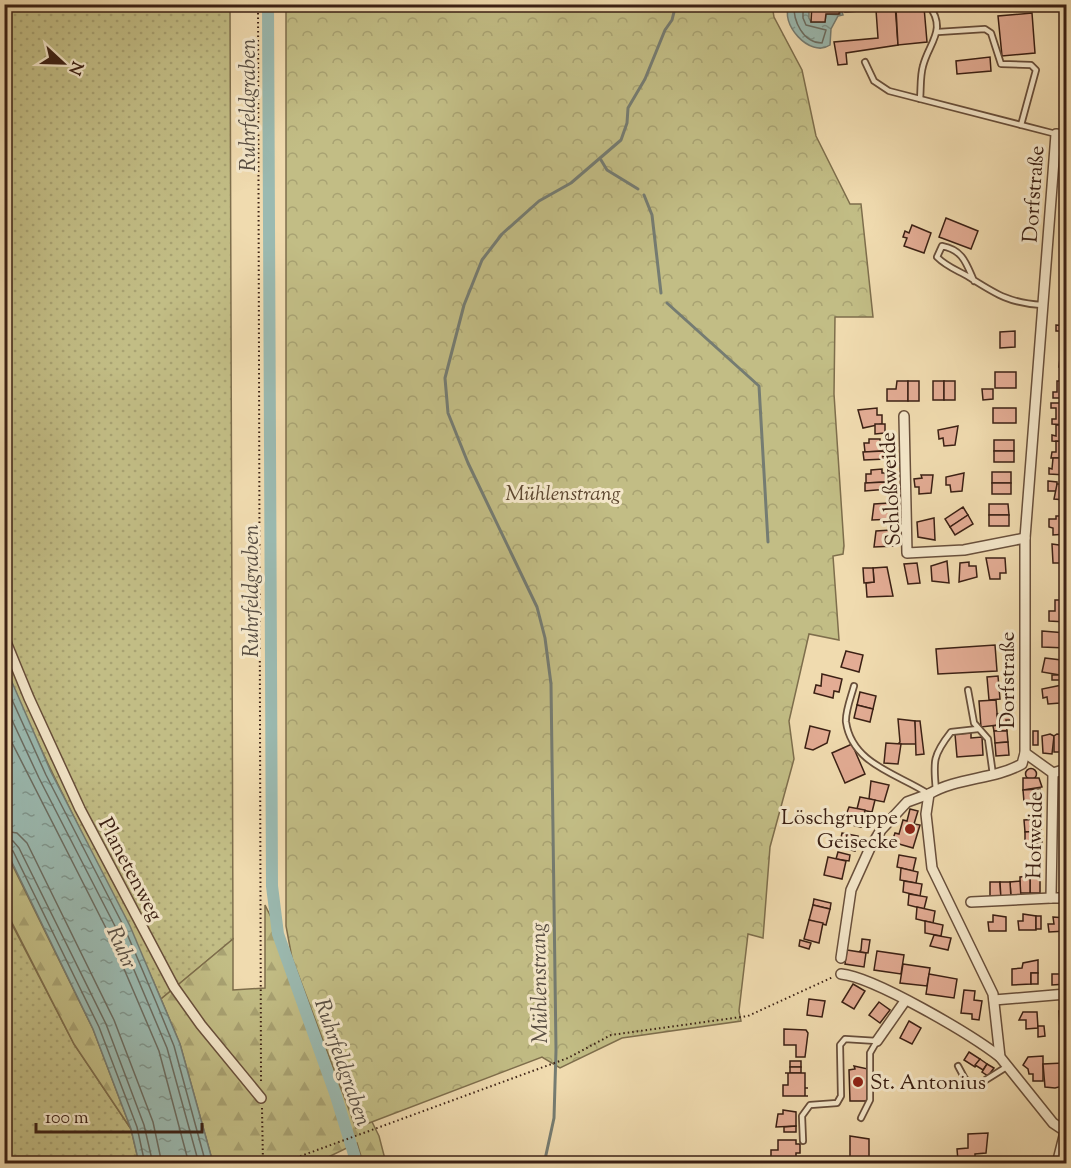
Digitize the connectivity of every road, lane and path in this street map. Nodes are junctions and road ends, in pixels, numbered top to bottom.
1 (258, 4) edge
2 (928, 4) edge
3 (938, 32) junction
4 (865, 62) dead end
5 (920, 99) junction
6 (1021, 125) junction
7 (1056, 134) junction
8 (1066, 135) edge
9 (974, 281) junction
10 (1042, 305) junction
11 (904, 416) dead end
12 (1025, 538) junction
13 (4, 637) edge
14 (854, 686) dead end
15 (969, 690) dead end
16 (978, 729) junction
17 (1025, 753) junction
18 (1066, 769) edge
19 (1053, 773) junction
20 (993, 774) junction
21 (932, 793) junction
22 (1051, 898) junction
23 (1066, 898) edge
24 (971, 902) dead end
25 (841, 958) dead end
26 (841, 974) joint
27 (1066, 994) edge
28 (994, 1000) junction
29 (905, 1001) junction
30 (877, 1041) junction
31 (1000, 1057) junction
32 (958, 1066) dead end
33 (1008, 1066) junction
34 (261, 1098) junction
35 (861, 1118) dead end
36 (1066, 1130) edge
37 (803, 1141) dead end
38 (263, 1164) edge
39 (279, 1164) edge
40 (1057, 1164) edge

1 - 34 path
2 - 3 lane
3 - 5 lane
3 - 6 lane
4 - 5 lane
5 - 6 lane
6 - 7 lane
7 - 8 street, Dorfstraße
7 - 10 street, Dorfstraße
9 - 9 lane
9 - 10 lane
10 - 12 street, Dorfstraße
11 - 12 street, Schloßweide
12 - 17 street, Dorfstraße
13 - 34 street, Planetenweg
14 - 21 lane
15 - 16 lane
16 - 20 lane
16 - 21 lane
17 - 19 street, Hofweide
17 - 20 street, Dorfstraße
18 - 19 street, Hofweide
19 - 22 street, Hofweide
20 - 21 street, Dorfstraße
21 - 25 street, Dorfstraße
21 - 28 street
22 - 23 street, Hofweide
22 - 24 street, Hofweide
26 - 29 street
26 - 39 path
27 - 28 street
28 - 31 street
29 - 30 street
29 - 31 street
30 - 35 lane
30 - 37 lane
31 - 33 street
32 - 33 lane
33 - 36 street
34 - 38 path
36 - 40 street

